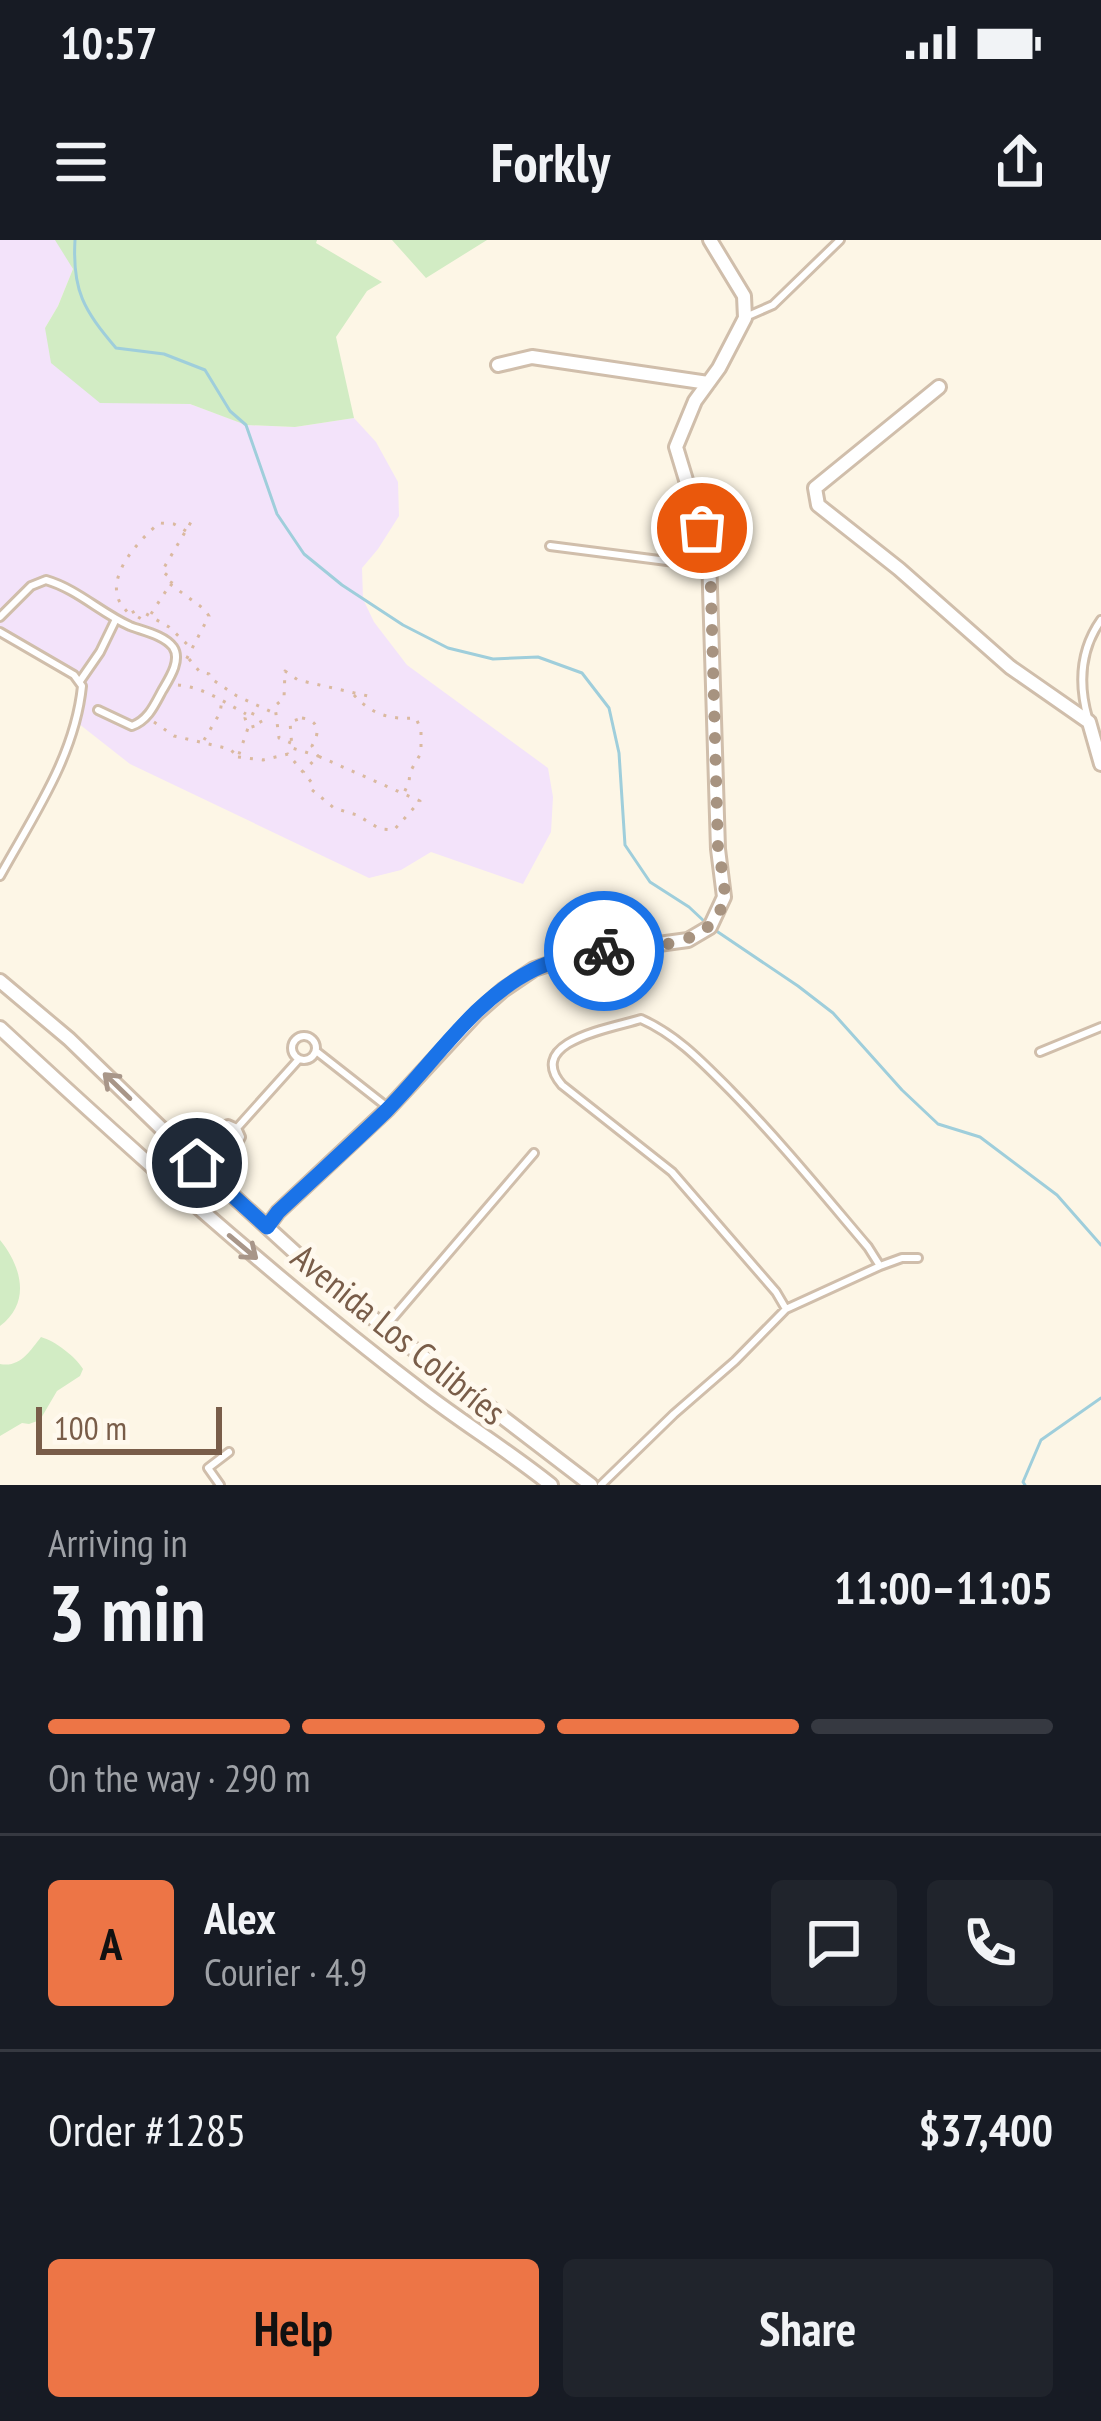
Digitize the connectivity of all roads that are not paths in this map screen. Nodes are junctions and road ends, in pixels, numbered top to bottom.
1 (710, 240) edge
2 (840, 240) edge
3 (745, 318) junction
4 (498, 365) dead end
5 (708, 383) junction
6 (939, 387) dead end
7 (550, 546) dead end
8 (710, 567) junction
9 (0, 617) edge
10 (116, 619) junction
11 (1101, 620) edge
12 (0, 632) edge
13 (80, 681) junction
14 (98, 710) dead end
15 (1089, 722) junction
16 (1101, 764) edge
17 (0, 876) edge
18 (0, 981) edge
19 (0, 1028) edge
20 (1101, 1028) edge
21 (316, 1051) junction
22 (1040, 1052) dead end
23 (298, 1059) junction
24 (388, 1109) junction
25 (237, 1128) junction
26 (535, 1153) dead end
27 (267, 1227) junction
28 (918, 1258) dead end
29 (880, 1266) junction
30 (786, 1309) junction
31 (385, 1327) junction
32 (229, 1452) dead end
33 (220, 1485) edge
34 (550, 1485) edge
35 (591, 1485) edge
36 (602, 1485) edge

1 - 3 street
2 - 3 lane
3 - 5 street
4 - 5 street
5 - 8 street
6 - 15 street
7 - 8 lane
8 - 24 street
9 - 10 lane
10 - 13 lane
10 - 14 lane
11 - 15 lane
12 - 13 lane
13 - 17 lane
15 - 16 street
27 -> 18 street, Avenida Los Colibríes
19 -> 34 street, Avenida Los Colibríes
20 - 22 lane
21 - 23 lane
21 - 23 lane
21 - 24 lane
23 - 25 lane
24 - 27 street
25 - 25 lane
26 - 31 lane
27 - 31 street, Avenida Los Colibríes
28 - 29 lane
29 - 30 lane
29 - 30 lane
30 - 36 lane
31 - 35 street, Avenida Los Colibríes
32 - 33 lane

